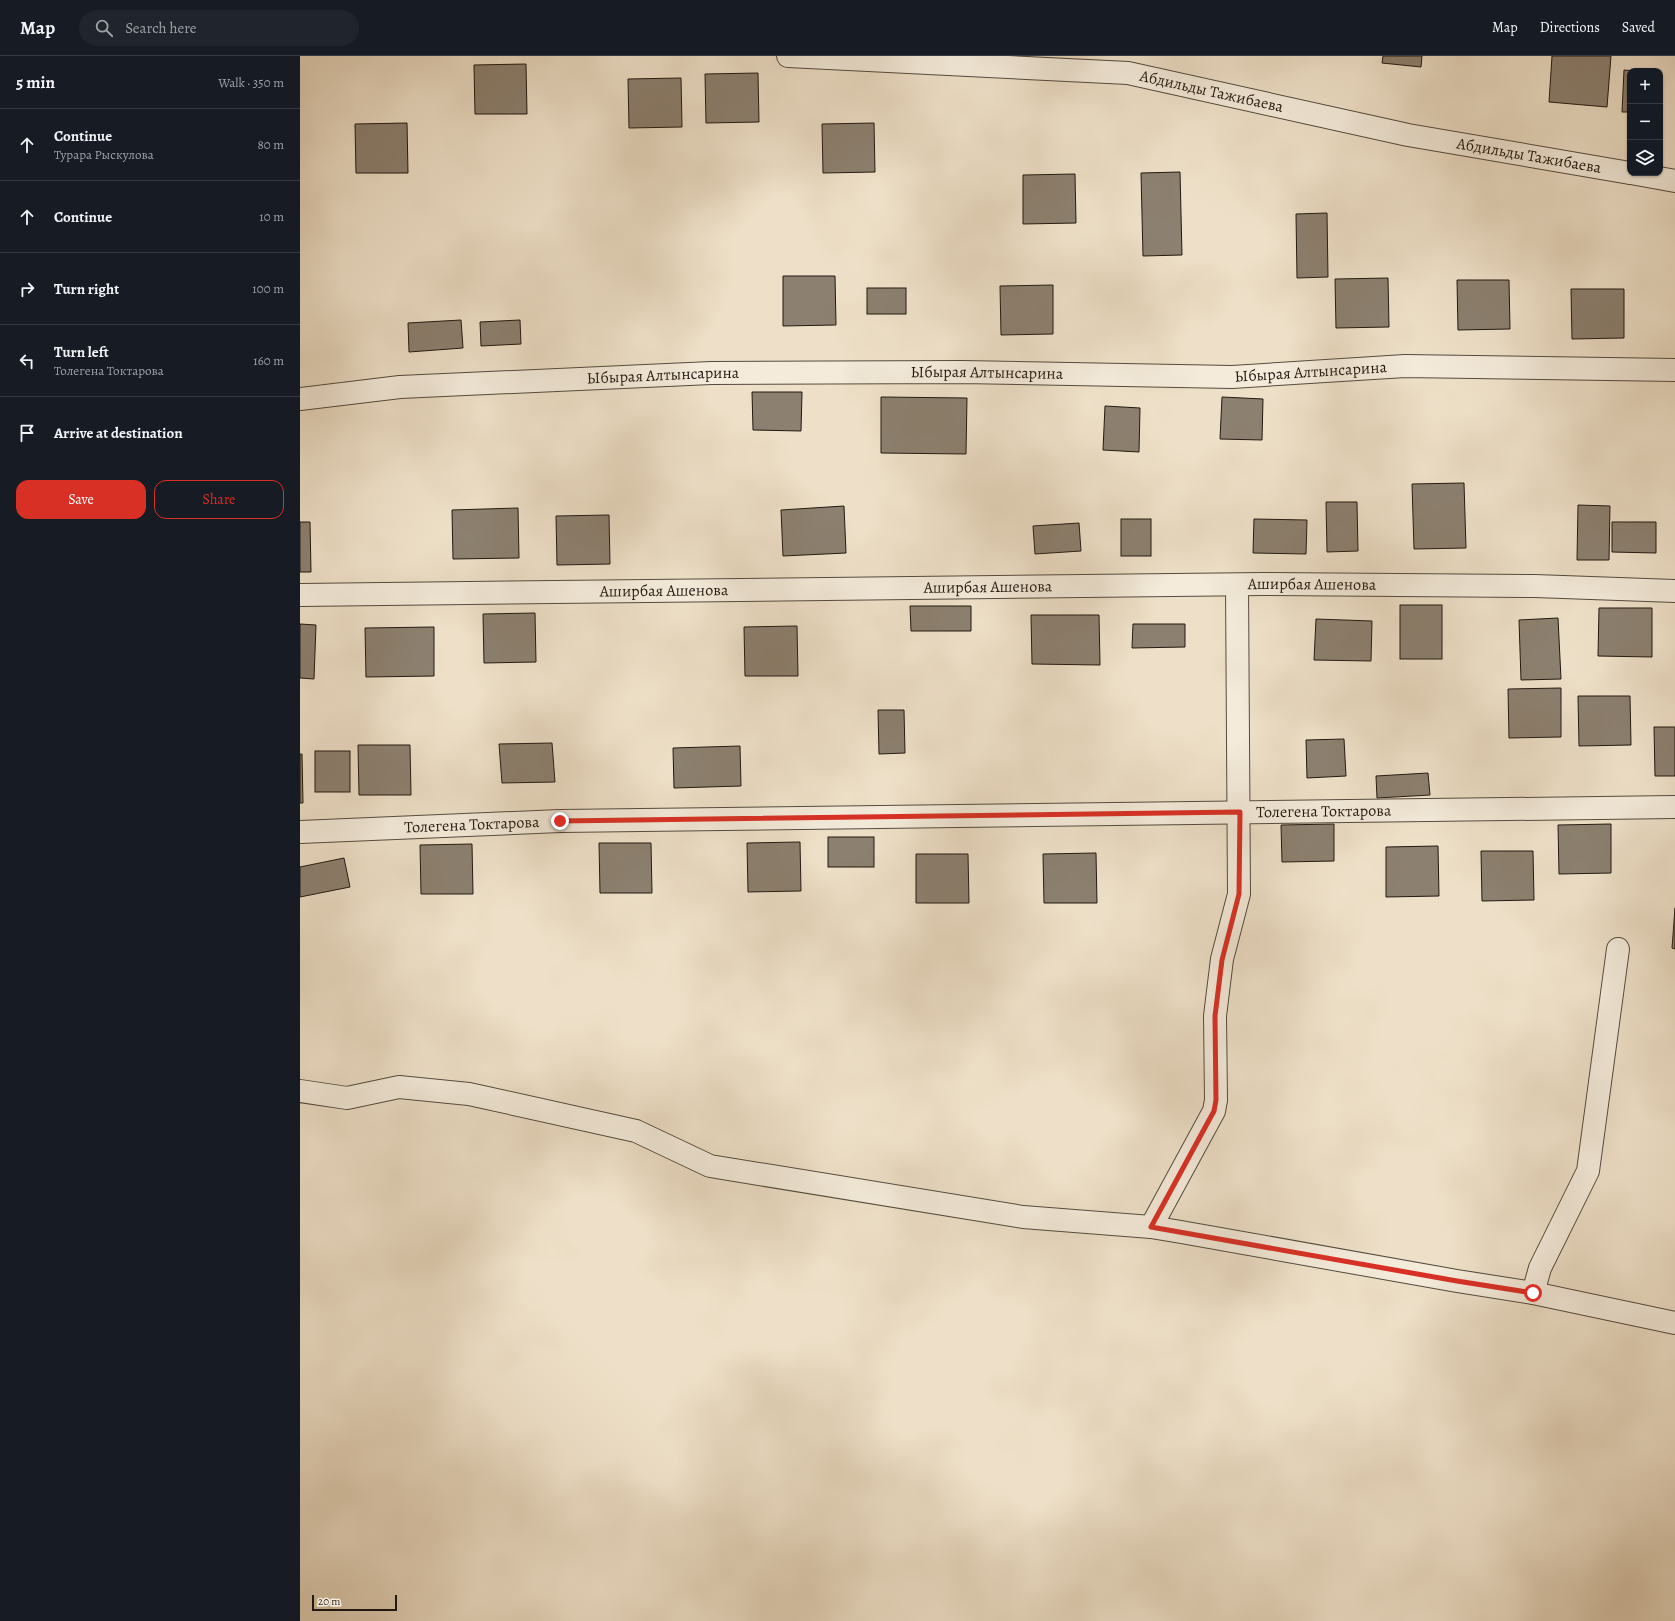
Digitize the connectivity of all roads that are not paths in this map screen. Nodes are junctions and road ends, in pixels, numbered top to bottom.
1 (788, 56) edge
2 (1627, 172) edge
3 (1649, 176) edge
4 (1675, 180) edge
5 (1675, 370) edge
6 (300, 399) edge
7 (1237, 584) junction
8 (1675, 591) edge
9 (300, 595) edge
10 (1675, 807) edge
11 (1240, 812) junction
12 (300, 832) edge
13 (1618, 949) dead end
14 (300, 1091) edge
15 (1151, 1227) junction
16 (1533, 1293) junction
17 (1675, 1323) edge

1 - 2 street, Абдильды Тажибаева
3 - 4 street, Абдильды Тажибаева
5 - 6 street, Ыбырая Алтынсарина
7 - 8 street, Аширбая Ашенова
7 - 9 street, Аширбая Ашенова
7 - 11 street
10 - 11 street, Толегена Токтарова
11 - 12 street, Толегена Токтарова
11 - 15 street
13 - 16 street
14 - 15 street
15 - 16 street
16 - 17 street

